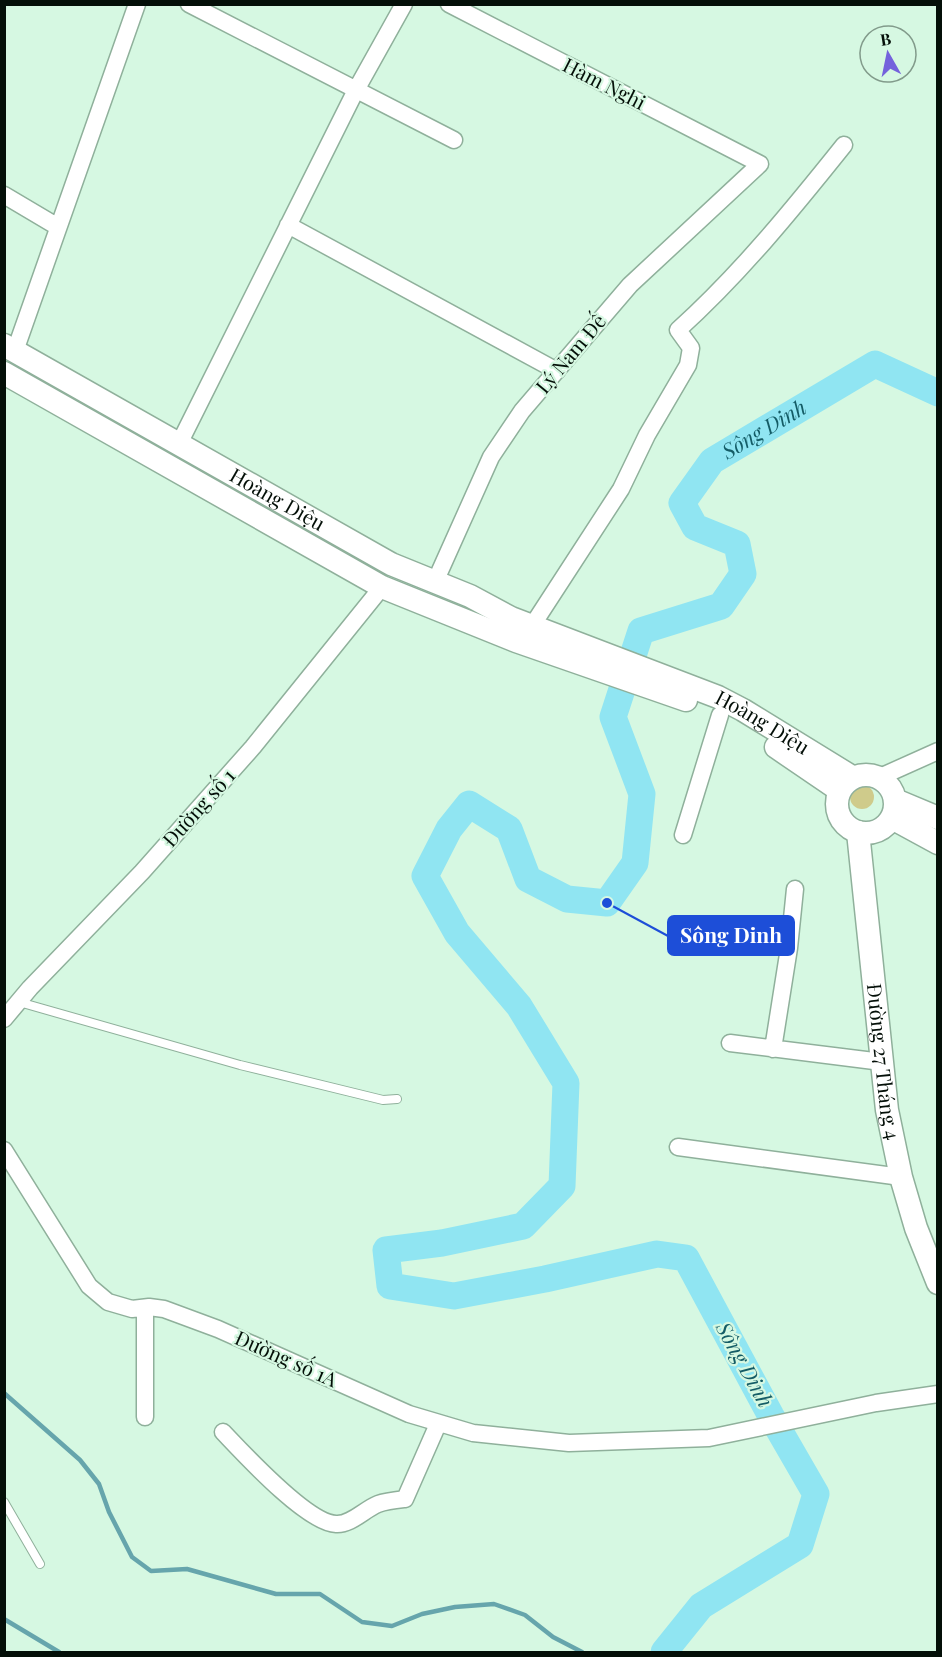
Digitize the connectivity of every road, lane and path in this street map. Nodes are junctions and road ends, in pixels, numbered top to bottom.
1 (137, 4) edge
2 (189, 4) edge
3 (404, 4) edge
4 (449, 4) edge
5 (356, 90) junction
6 (454, 140) dead end
7 (844, 145) dead end
8 (760, 164) joint
9 (4, 195) edge
10 (288, 225) junction
11 (58, 227) junction
12 (10, 348) edge
13 (557, 371) junction
14 (4, 373) edge
15 (169, 439) junction
16 (148, 454) junction
17 (435, 582) junction
18 (382, 587) junction
19 (532, 626) junction
20 (554, 644) junction
21 (665, 684) junction
22 (720, 714) junction
23 (938, 752) edge
24 (880, 777) junction
25 (846, 784) junction
26 (894, 809) junction
27 (938, 818) edge
28 (858, 832) junction
29 (683, 835) dead end
30 (938, 843) edge
31 (795, 889) dead end
32 (19, 1002) junction
33 (4, 1019) edge
34 (730, 1042) dead end
35 (773, 1049) junction
36 (882, 1062) junction
37 (397, 1099) dead end
38 (678, 1147) dead end
39 (4, 1150) edge
40 (901, 1177) junction
41 (938, 1283) edge
42 (145, 1308) junction
43 (938, 1394) edge
44 (145, 1417) dead end
45 (438, 1424) junction
46 (223, 1432) dead end
47 (4, 1503) edge
48 (40, 1564) dead end

1 - 11 street
2 - 5 street
3 - 5 street
4 - 8 street, Hàm Nghi
5 - 6 street
5 - 10 street
7 - 19 street
8 - 13 street, Lý Nam Đế
9 - 11 street
10 - 13 street
10 - 15 street
11 - 12 street
12 - 15 main road, Hoàng Diệu
13 - 17 street, Lý Nam Đế
14 - 16 main road, Hoàng Diệu
15 - 16 main road
15 - 17 main road, Hoàng Diệu
16 - 18 main road, Hoàng Diệu
17 - 19 main road, Hoàng Diệu
18 - 20 main road, Hoàng Diệu
18 - 32 street, Đường số 1
19 - 20 main road, Hoàng Diệu
20 - 21 main road
21 - 22 main road, Hoàng Diệu
21 - 25 main road, Hoàng Diệu
22 - 25 main road, Hoàng Diệu
22 - 29 street
23 - 24 street
24 - 25 main road
24 - 26 main road
25 - 28 main road
26 - 27 main road
26 - 28 main road
26 - 30 main road
28 - 36 main road, Đường 27 Tháng 4
31 - 35 street
32 - 33 street, Đường số 1
32 - 37 lane
34 - 35 street
35 - 36 street
36 - 40 main road, Đường 27 Tháng 4
38 - 40 street
39 - 42 street, Đường số 1A
40 - 41 main road, Đường 27 Tháng 4
42 - 44 street
42 - 45 street, Đường số 1A
43 - 45 street, Đường số 1A
45 - 46 street
47 - 48 lane

